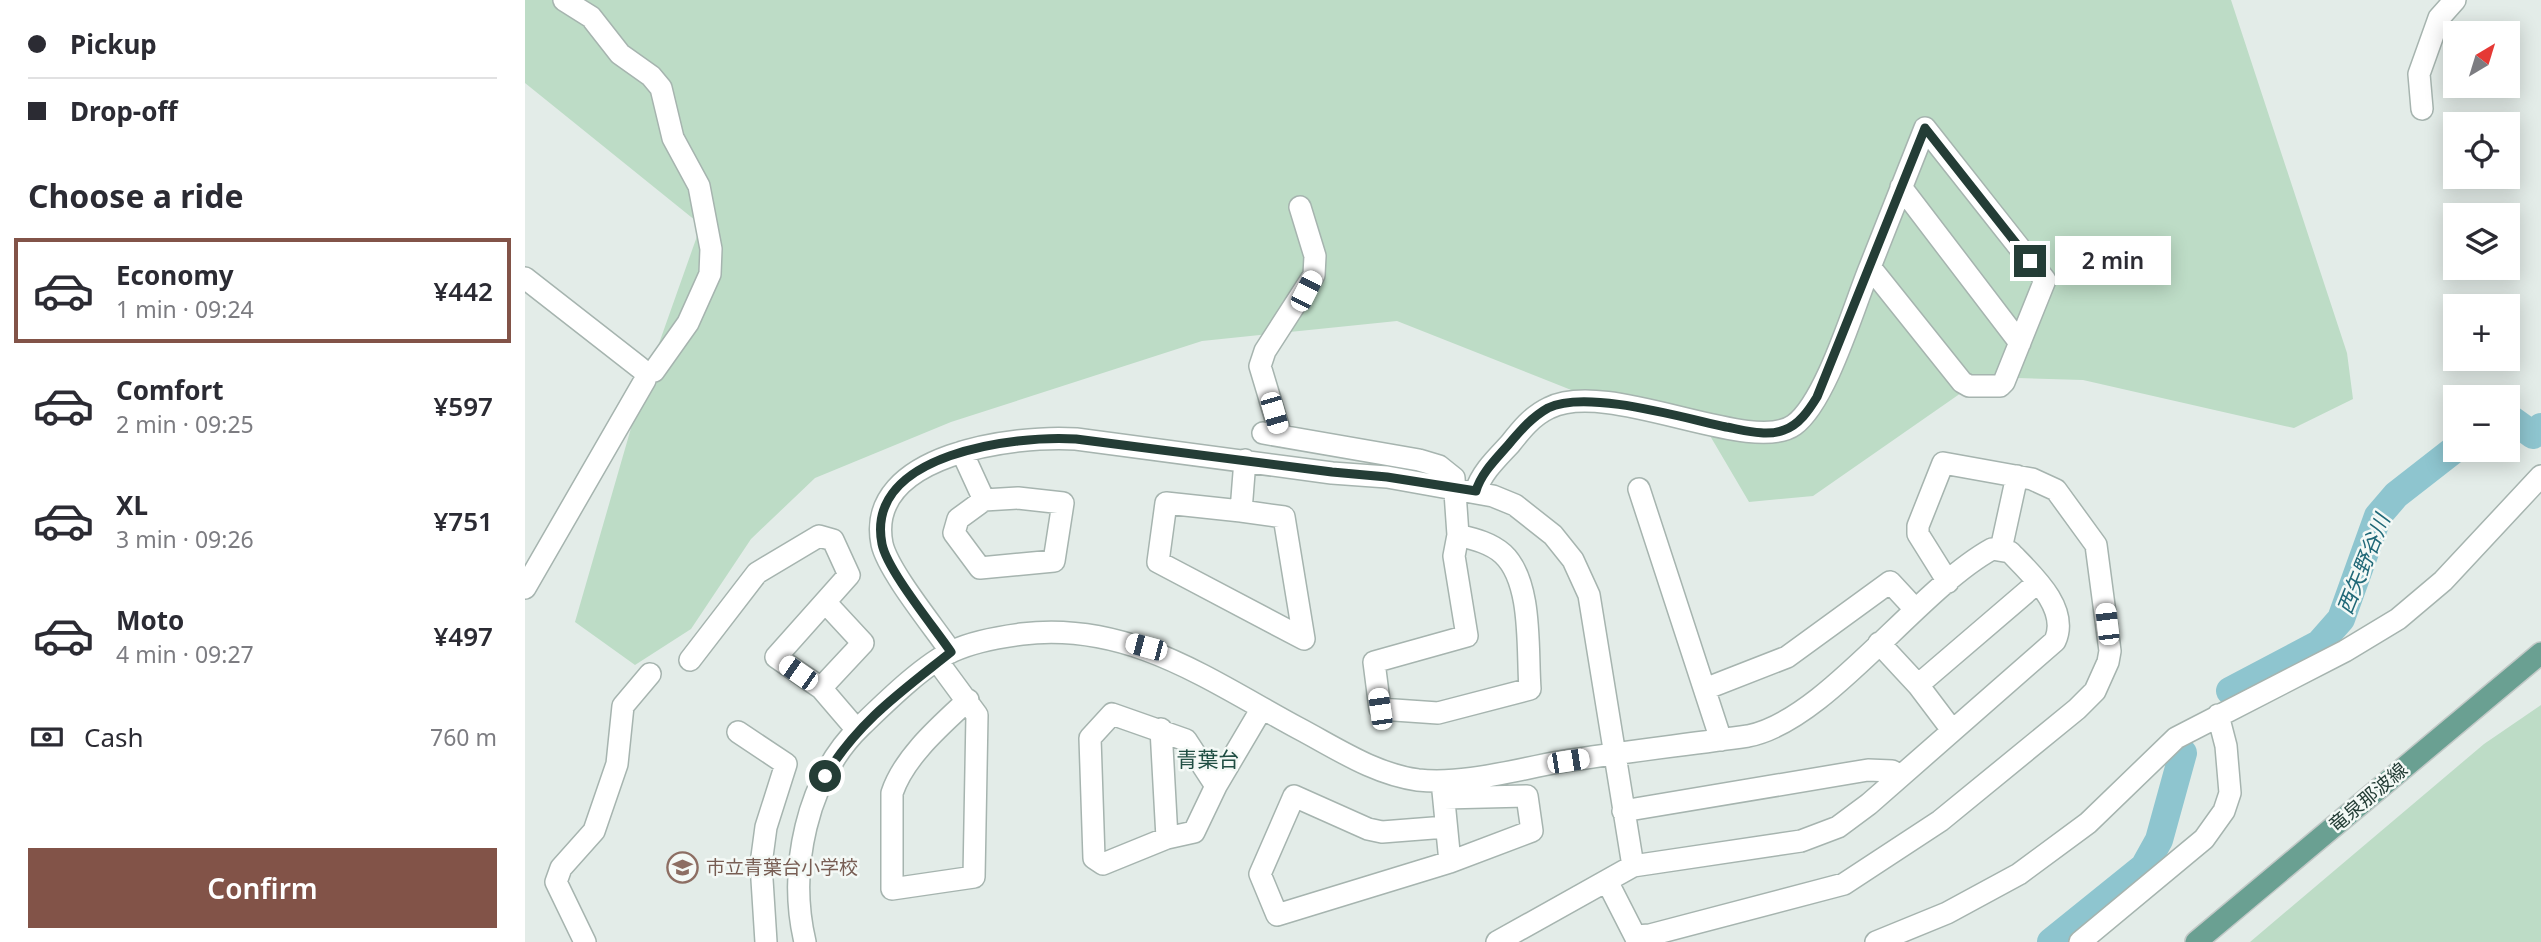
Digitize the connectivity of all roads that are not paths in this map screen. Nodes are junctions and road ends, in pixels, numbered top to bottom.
1 (564, 0) edge
2 (2455, 0) edge
3 (2422, 109) dead end
4 (1901, 187) junction
5 (1300, 207) dead end
6 (1870, 267) junction
7 (525, 278) edge
8 (2020, 343) junction
9 (645, 372) junction
10 (962, 452) junction
11 (1245, 460) junction
12 (2017, 476) junction
13 (2541, 476) edge
14 (1466, 489) junction
15 (1639, 489) dead end
16 (984, 499) junction
17 (1241, 511) junction
18 (1458, 535) junction
19 (2001, 549) junction
20 (1948, 582) junction
21 (2037, 583) junction
22 (525, 588) edge
23 (825, 602) junction
24 (1915, 609) junction
25 (1878, 643) junction
26 (2541, 653) edge
27 (944, 657) junction
28 (690, 660) dead end
29 (650, 674) dead end
30 (1917, 685) junction
31 (821, 688) junction
32 (1705, 689) junction
33 (968, 700) junction
34 (1262, 709) junction
35 (2218, 715) junction
36 (1161, 729) junction
37 (857, 730) junction
38 (1952, 730) junction
39 (738, 732) dead end
40 (1721, 740) junction
41 (1615, 753) junction
42 (1900, 776) junction
43 (1216, 786) junction
44 (1443, 789) junction
45 (1623, 811) junction
46 (1445, 827) junction
47 (1167, 838) junction
48 (1450, 862) junction
49 (1633, 866) junction
50 (1607, 881) junction
51 (585, 942) edge
52 (766, 942) edge
53 (805, 942) edge
54 (1497, 942) edge
55 (1877, 942) edge
56 (2080, 942) edge
57 (2196, 942) edge

1 - 9 street
2 - 3 street
4 - 6 street
4 - 8 street
4 - 8 street
5 - 14 street
6 - 8 street
6 - 14 street
7 - 9 street
9 - 22 street
10 - 11 street
10 - 16 street
10 - 27 street
11 - 14 street
11 - 17 street
12 - 19 street
12 - 20 street
12 - 50 street
13 - 35 street
14 - 18 street
14 - 41 street
15 - 32 street
16 - 16 street
17 - 17 street
18 - 18 street
19 - 20 street
19 - 21 street
20 - 24 street
21 - 30 street
21 - 38 street
23 - 28 street
23 - 31 street
23 - 31 street
24 - 25 street
24 - 32 street
25 - 30 street
25 - 40 street
26 - 57 main road, 竜泉那波線
27 - 33 street
27 - 34 street
27 - 37 street
29 - 51 street
30 - 38 street
31 - 37 street
32 - 40 street
33 - 33 street
34 - 43 street
34 - 44 street
35 - 55 street
35 - 56 street
36 - 43 street
36 - 47 street
36 - 47 street
37 - 53 street
38 - 42 street
39 - 52 street
40 - 41 street
41 - 44 street
41 - 45 street
42 - 45 street
42 - 49 street
43 - 47 street
44 - 46 street
44 - 48 street
45 - 49 street
46 - 48 street
46 - 48 street
49 - 50 street
50 - 54 street

